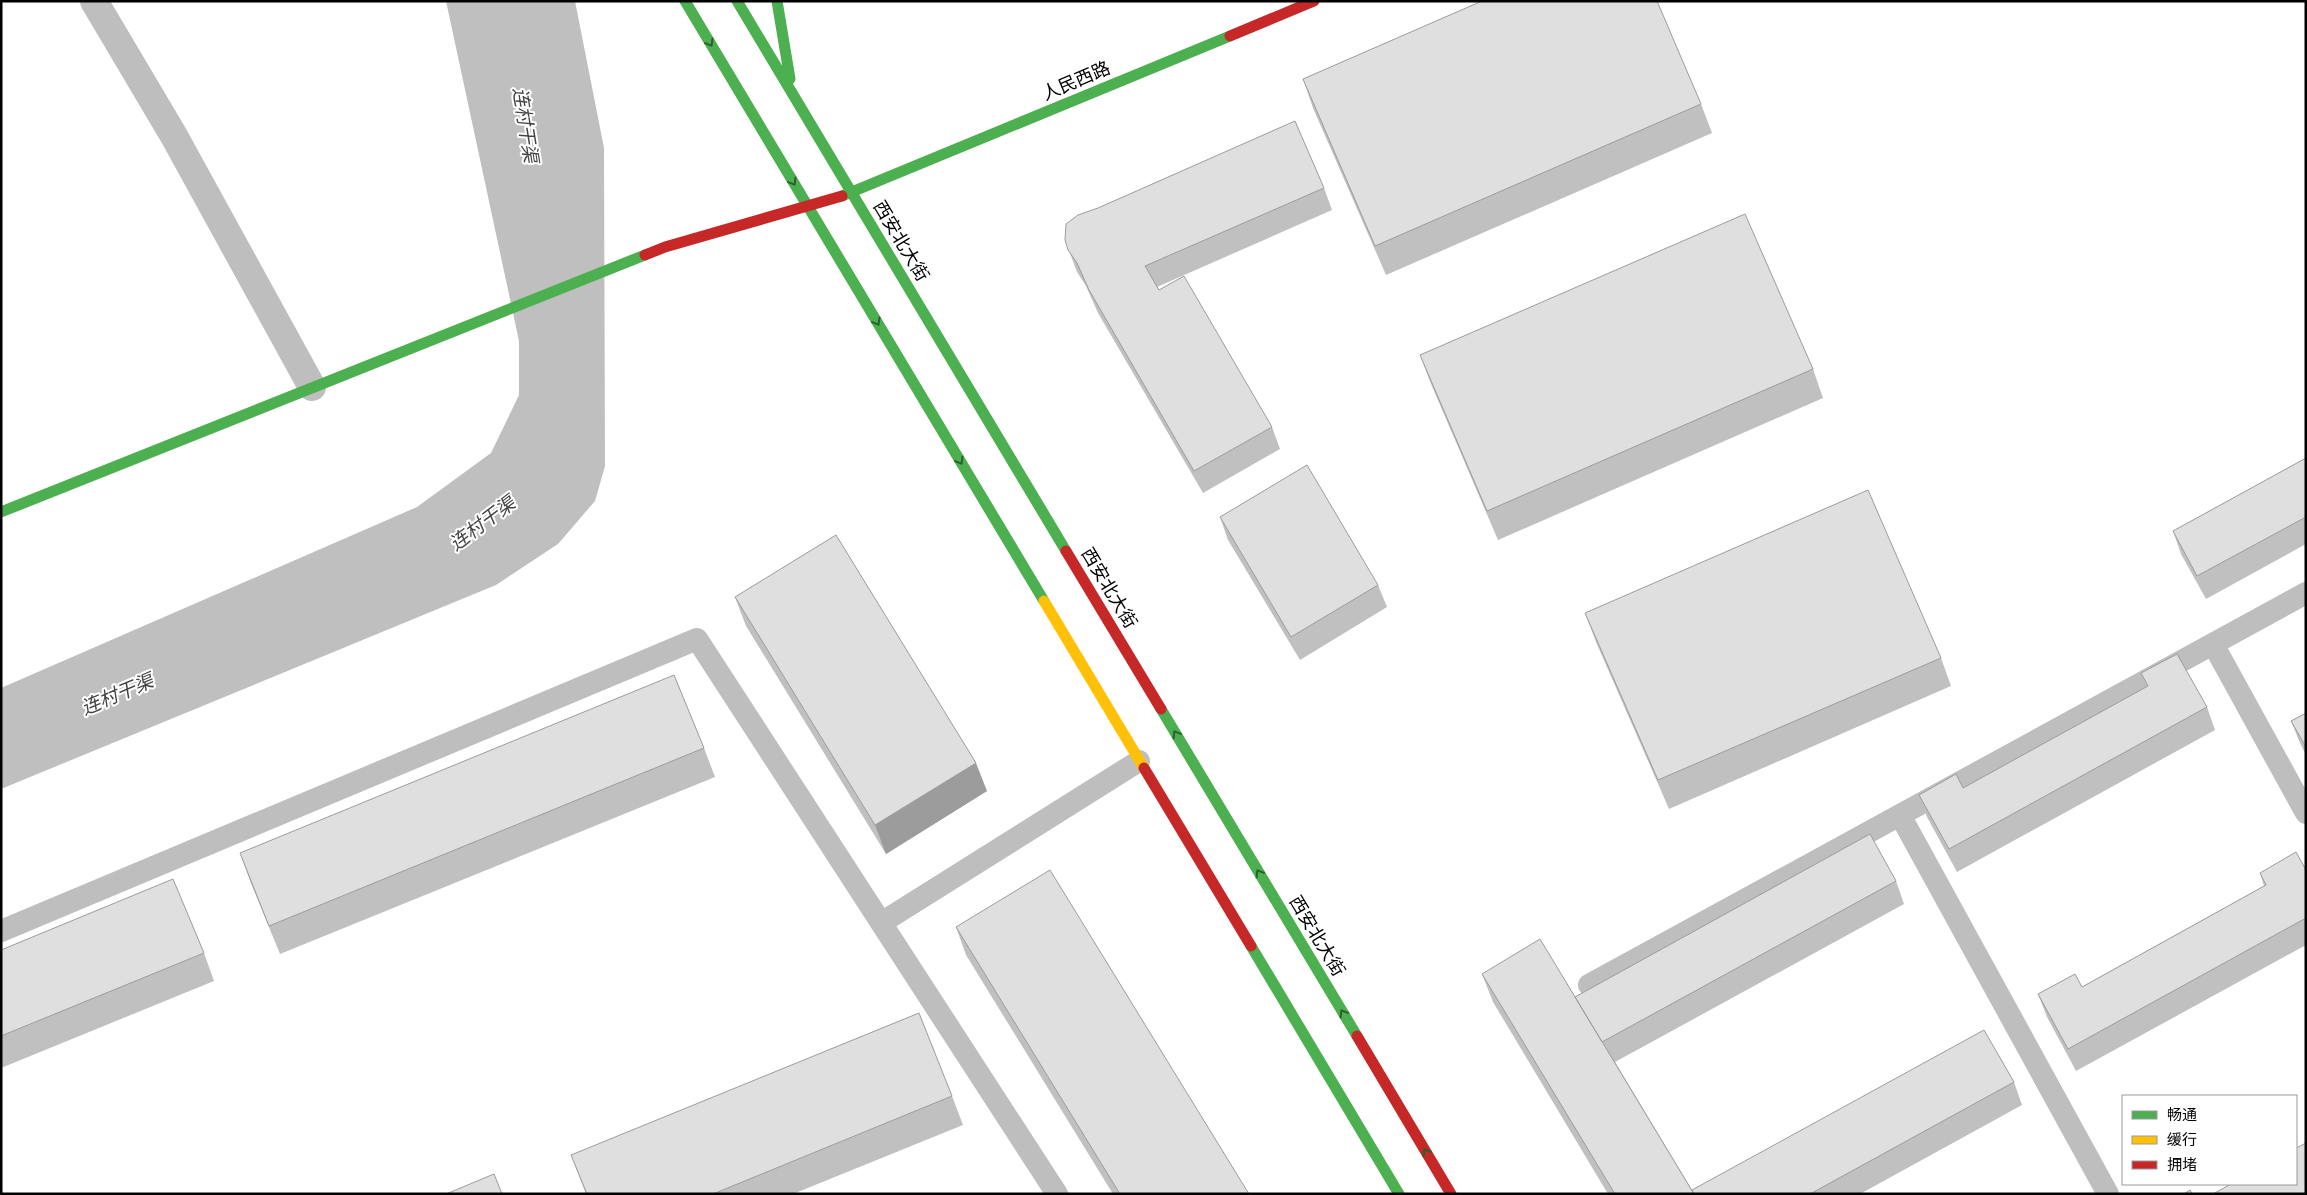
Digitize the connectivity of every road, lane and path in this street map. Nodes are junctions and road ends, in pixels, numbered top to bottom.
1 (94, 1) edge
2 (685, 1) edge
3 (737, 1) edge
4 (777, 1) edge
5 (1314, 1) edge
6 (793, 94) junction
7 (852, 193) junction
8 (808, 206) junction
9 (312, 387) junction
10 (1, 512) edge
11 (2306, 593) edge
12 (2213, 644) junction
13 (1139, 761) junction
14 (2306, 813) edge
15 (1900, 815) junction
16 (881, 923) junction
17 (1, 931) edge
18 (1589, 985) dead end
19 (1057, 1194) edge
20 (1399, 1194) edge
21 (1451, 1194) edge
22 (2108, 1194) edge

1 - 9 street
2 -> 8 main road
3 - 6 main road, 西安北大街
4 - 6 main road
5 - 7 main road, 人民西路
6 - 7 main road, 西安北大街
7 - 8 main road, 人民西路
21 -> 7 main road, 西安北大街
8 - 9 main road, 人民西路
8 -> 13 main road
9 - 10 main road, 人民西路
11 - 12 lane
12 - 14 lane
12 - 15 lane
13 - 16 lane
13 - 20 main road
15 - 18 lane
15 - 22 lane
16 - 17 lane
16 - 19 lane

